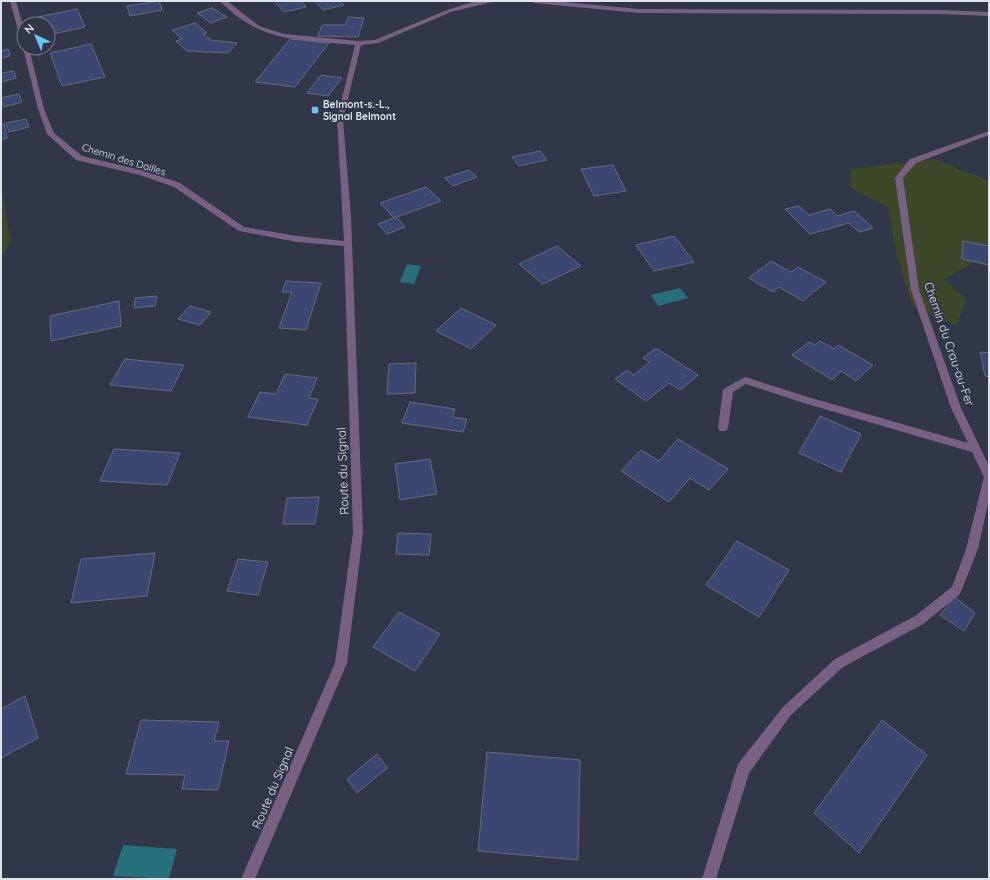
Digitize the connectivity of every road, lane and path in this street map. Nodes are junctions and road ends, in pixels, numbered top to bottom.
1 (14, 1) edge
2 (223, 1) edge
3 (493, 1) edge
4 (534, 1) edge
5 (989, 14) edge
6 (18, 16) edge
7 (358, 43) junction
8 (28, 56) edge
9 (989, 133) edge
10 (347, 244) junction
11 (723, 428) dead end
12 (976, 449) junction
13 (989, 477) edge
14 (248, 879) edge
15 (709, 879) edge

1 - 6 street
2 - 7 street
3 - 7 street
4 - 5 street
7 - 10 street, Route du Signal
8 - 10 street, Chemin des Dailles
9 - 12 street, Chemin du Crau-au-Fer
10 - 14 street, Route du Signal
11 - 12 street
12 - 13 street, Chemin du Crau-au-Fer
13 - 15 street

